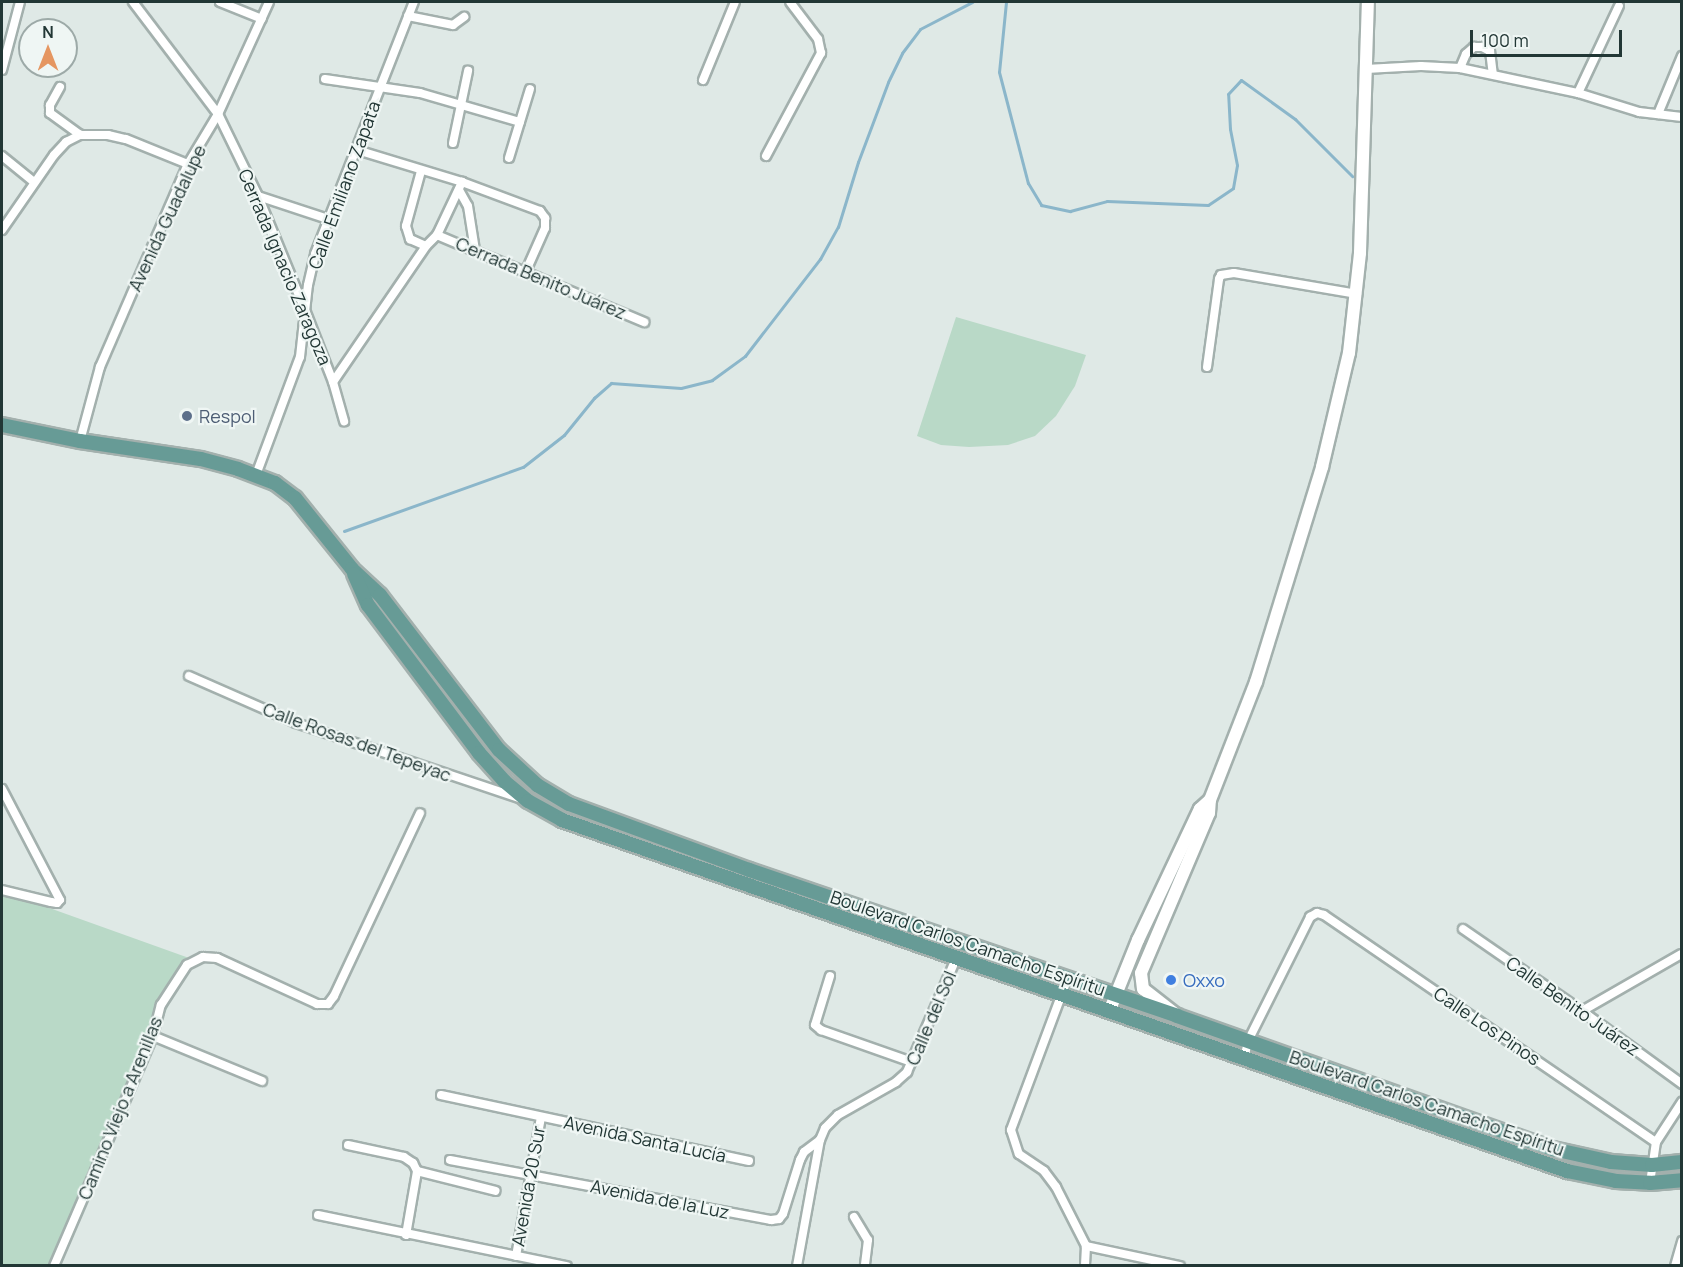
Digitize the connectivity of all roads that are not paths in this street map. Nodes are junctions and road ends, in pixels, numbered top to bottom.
1 (20, 2) edge
2 (133, 2) edge
3 (220, 2) edge
4 (269, 2) edge
5 (414, 2) edge
6 (735, 2) edge
7 (790, 2) edge
8 (1368, 2) edge
9 (1618, 6) dead end
10 (408, 16) junction
11 (464, 17) dead end
12 (262, 20) junction
13 (1682, 56) edge
14 (1460, 68) junction
15 (1366, 69) junction
16 (2, 70) edge
17 (468, 71) dead end
18 (1493, 75) junction
19 (325, 79) dead end
20 (704, 80) dead end
21 (60, 87) dead end
22 (380, 88) junction
23 (530, 89) dead end
24 (1578, 93) junction
25 (461, 105) junction
26 (218, 114) junction
27 (1658, 114) junction
28 (1682, 117) edge
29 (520, 122) junction
30 (80, 135) junction
31 (453, 143) dead end
32 (357, 150) junction
33 (2, 156) edge
34 (766, 156) dead end
35 (510, 158) dead end
36 (188, 164) junction
37 (421, 171) junction
38 (34, 182) junction
39 (461, 186) junction
40 (258, 196) junction
41 (328, 219) junction
42 (2, 230) edge
43 (437, 235) junction
44 (426, 246) junction
45 (475, 250) junction
46 (525, 273) junction
47 (1357, 294) junction
48 (305, 310) junction
49 (644, 321) dead end
50 (1207, 367) dead end
51 (333, 382) junction
52 (344, 421) dead end
53 (2, 425) edge
54 (80, 441) junction
55 (256, 475) junction
56 (352, 569) junction
57 (189, 676) dead end
58 (2, 789) edge
59 (1210, 800) junction
60 (528, 801) junction
61 (420, 813) dead end
62 (2, 890) edge
63 (1463, 929) dead end
64 (1681, 954) edge
65 (956, 959) junction
66 (1123, 974) junction
67 (830, 976) dead end
68 (1067, 980) junction
69 (1140, 981) junction
70 (1061, 996) junction
71 (1114, 996) junction
72 (1582, 1011) junction
73 (1109, 1012) junction
74 (1177, 1016) junction
75 (153, 1036) junction
76 (1248, 1041) junction
77 (1244, 1059) junction
78 (912, 1062) junction
79 (262, 1081) dead end
80 (1682, 1084) edge
81 (441, 1095) dead end
82 (1682, 1102) edge
83 (541, 1117) junction
84 (820, 1140) junction
85 (1656, 1142) junction
86 (348, 1145) dead end
87 (450, 1160) dead end
88 (749, 1161) dead end
89 (1682, 1162) edge
90 (1652, 1166) junction
91 (417, 1171) junction
92 (530, 1174) junction
93 (1682, 1180) edge
94 (1650, 1183) junction
95 (496, 1191) dead end
96 (318, 1215) dead end
97 (854, 1217) dead end
98 (406, 1235) junction
99 (1682, 1241) edge
100 (1086, 1246) junction
101 (516, 1256) junction
102 (54, 1266) edge
103 (567, 1266) edge
104 (797, 1266) edge
105 (866, 1266) edge
106 (1085, 1266) edge
107 (1180, 1266) edge
108 (1675, 1266) edge

1 - 16 street
2 - 26 street, Cerrada Ignacio Zaragoza
3 - 12 street
4 - 12 street, Avenida Guadalupe
5 - 10 street, Calle Emiliano Zapata
6 - 20 street
7 - 34 street
8 - 15 main road
9 - 24 street
10 - 11 street
10 - 22 street, Calle Emiliano Zapata
12 - 26 street, Avenida Guadalupe
13 - 27 street
14 - 15 street
14 - 18 street
14 - 18 street
15 - 47 main road
17 - 25 street
18 - 24 street
19 - 22 street
21 - 30 street
22 - 25 street
22 - 32 street, Calle Emiliano Zapata
23 - 29 street
24 - 27 street
25 - 29 street
25 - 31 street
26 - 36 street, Avenida Guadalupe
26 - 40 street, Cerrada Ignacio Zaragoza
27 - 28 street
29 - 35 street
30 - 36 street
30 - 38 street
32 - 37 street
32 - 41 street, Calle Emiliano Zapata
33 - 38 street
36 - 54 street, Avenida Guadalupe
37 - 39 street
37 - 44 street
38 - 42 street
39 - 43 street
39 - 45 street
39 - 46 street
40 - 41 street
40 - 48 street, Cerrada Ignacio Zaragoza
41 - 48 street, Calle Emiliano Zapata
43 - 44 street
43 - 45 street, Cerrada Benito Juárez
44 - 51 street
45 - 46 street, Cerrada Benito Juárez
46 - 49 street, Cerrada Benito Juárez
47 - 50 street
47 - 59 main road
48 - 51 street, Cerrada Ignacio Zaragoza
48 - 55 street, Calle Emiliano Zapata
51 - 52 street, Cerrada Ignacio Zaragoza
53 - 54 main road, Boulevard Carlos Camacho Espíritu
54 - 55 main road, Boulevard Carlos Camacho Espíritu
55 - 56 main road, Boulevard Carlos Camacho Espíritu
56 - 60 main road, Boulevard Carlos Camacho Espíritu
56 - 68 main road, Boulevard Carlos Camacho Espíritu
57 - 60 street, Calle Rosas del Tepeyac
58 - 62 street
59 - 66 main road
59 - 69 main road
60 - 65 main road, Boulevard Carlos Camacho Espíritu
61 - 75 street, Camino Viejo a Arenillas
63 - 72 street, Calle Benito Juárez
64 - 72 street
65 - 70 main road, Boulevard Carlos Camacho Espíritu
65 - 78 street, Calle del Sol
66 - 69 main road
66 - 71 main road
67 - 78 street
68 - 70 street
68 - 71 main road, Boulevard Carlos Camacho Espíritu
69 - 74 main road
70 - 73 main road, Boulevard Carlos Camacho Espíritu
70 - 100 street
71 - 73 main road
71 - 74 main road, Boulevard Carlos Camacho Espíritu
72 - 80 street, Calle Benito Juárez
73 - 77 main road, Boulevard Carlos Camacho Espíritu
74 - 76 main road, Boulevard Carlos Camacho Espíritu
75 - 79 street
75 - 102 street, Camino Viejo a Arenillas
76 - 77 street
76 - 85 street, Calle Los Pinos
76 - 90 main road, Boulevard Carlos Camacho Espíritu
77 - 94 main road, Boulevard Carlos Camacho Espíritu
78 - 84 street, Calle del Sol
81 - 83 street, Avenida Santa Lucía
82 - 85 street
83 - 88 street, Avenida Santa Lucía
83 - 92 street, Avenida 20 Sur
84 - 92 street, Avenida de la Luz
84 - 104 street
85 - 90 street
86 - 91 street
87 - 92 street, Avenida de la Luz
89 - 90 main road, Boulevard Carlos Camacho Espíritu
90 - 94 street
91 - 95 street
91 - 98 street
92 - 101 street, Avenida 20 Sur
93 - 94 main road, Boulevard Carlos Camacho Espíritu
96 - 98 street
97 - 105 street
98 - 101 street
99 - 108 street
100 - 106 street
100 - 107 street
101 - 103 street

